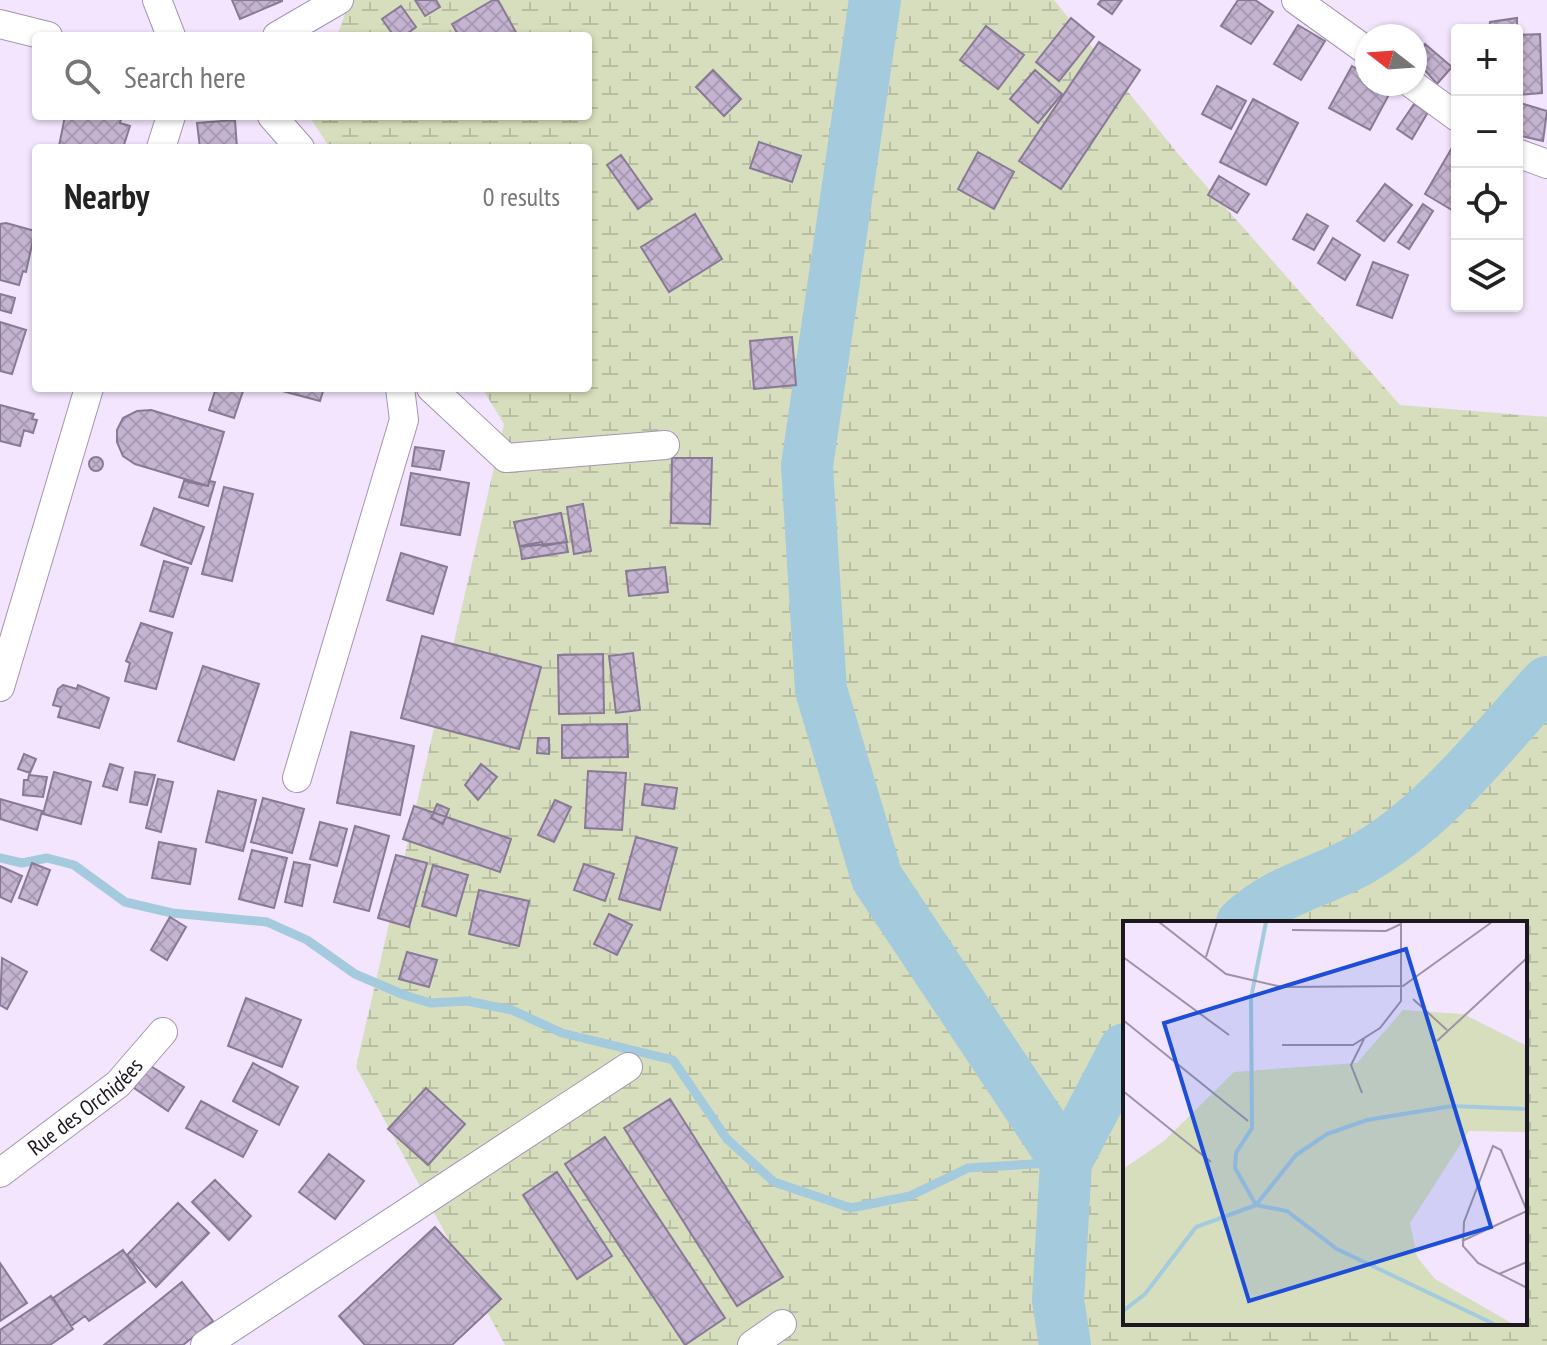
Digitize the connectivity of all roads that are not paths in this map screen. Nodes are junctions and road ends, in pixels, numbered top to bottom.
1 (157, 0) edge
2 (339, 0) edge
3 (1296, 0) edge
4 (0, 24) edge
5 (32, 32) edge
6 (169, 32) edge
7 (284, 32) edge
8 (1355, 42) edge
9 (1427, 95) edge
10 (1451, 113) edge
11 (170, 120) edge
12 (276, 120) edge
13 (162, 144) edge
14 (296, 144) edge
15 (1523, 155) edge
16 (1547, 164) edge
17 (88, 392) edge
18 (400, 392) edge
19 (435, 392) edge
20 (665, 445) dead end
21 (0, 687) edge
22 (297, 778) dead end
23 (163, 1032) dead end
24 (628, 1067) dead end
25 (0, 1173) edge
26 (782, 1324) dead end
27 (205, 1345) edge
28 (752, 1345) edge

1 - 6 street
2 - 7 street
3 - 8 street
4 - 5 street
9 - 10 street
11 - 13 street
12 - 14 street
15 - 16 street
17 - 21 street
18 - 22 street
19 - 20 street
23 - 25 street, Rue des Orchidées
24 - 27 street
26 - 28 street

